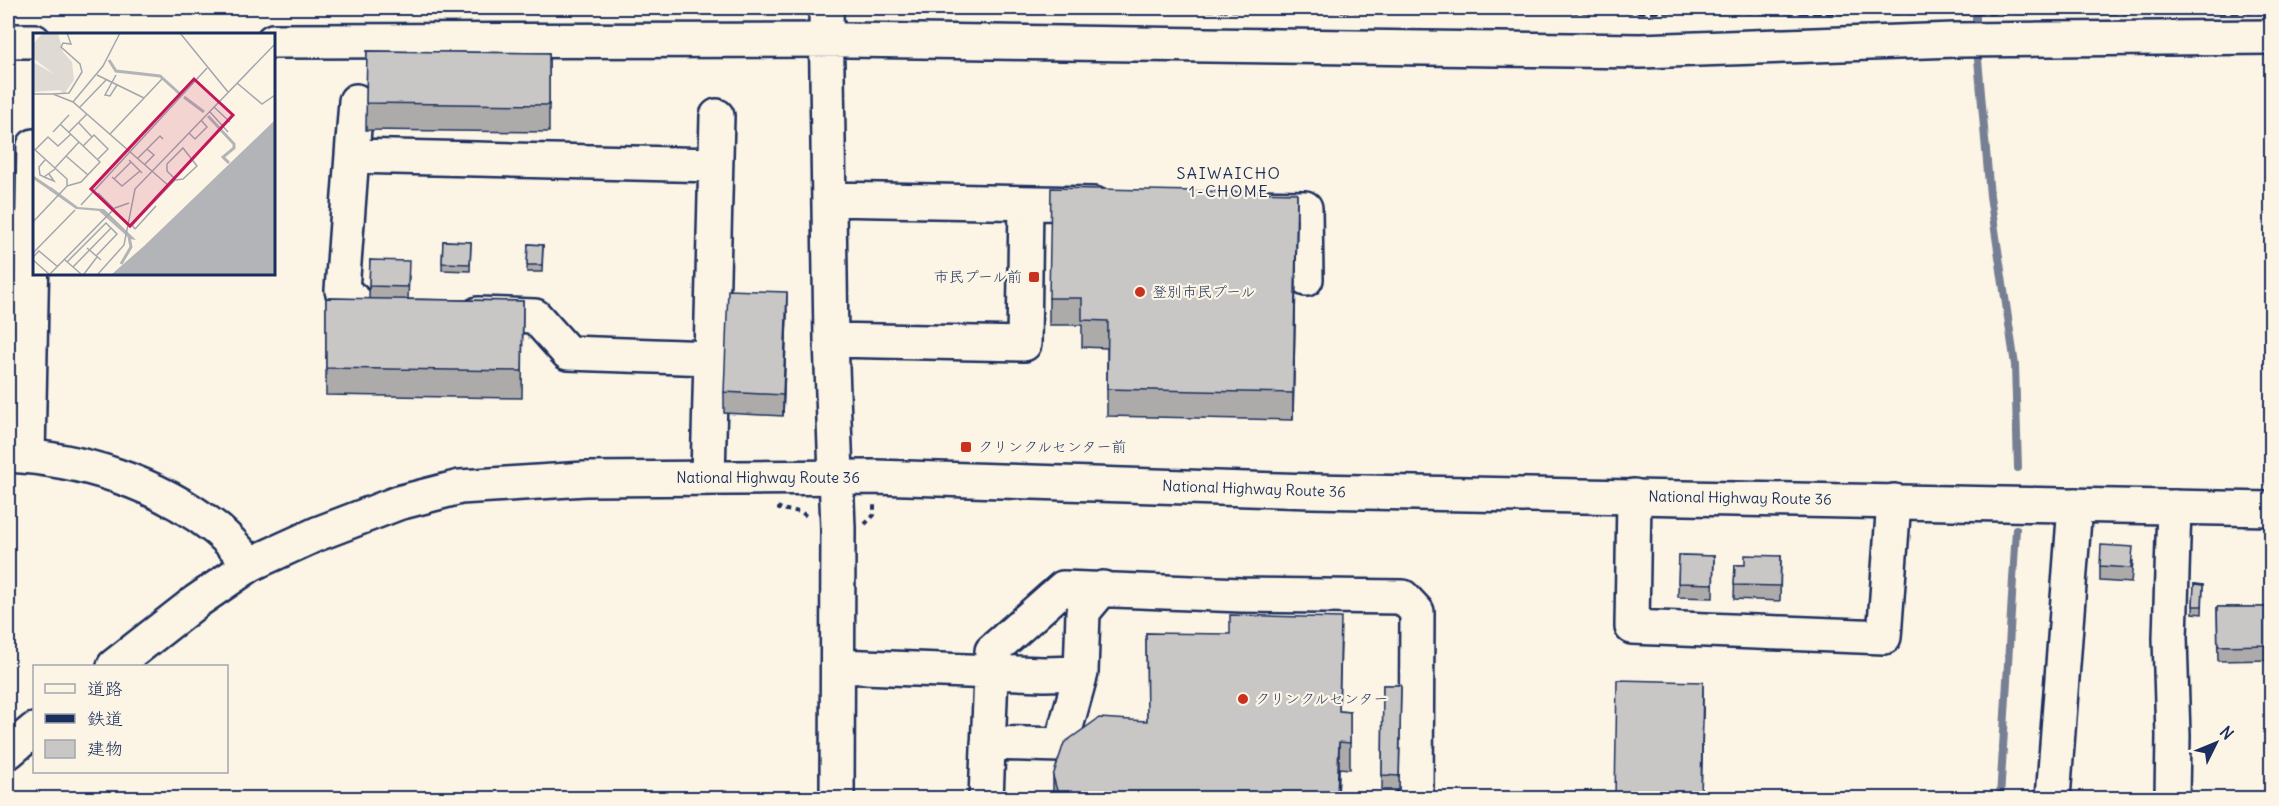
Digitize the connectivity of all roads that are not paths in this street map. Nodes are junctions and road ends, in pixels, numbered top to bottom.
1 (826, 8) edge
2 (2271, 37) edge
3 (827, 40) junction
4 (8, 41) edge
5 (33, 41) edge
6 (274, 41) edge
7 (356, 101) dead end
8 (717, 116) dead end
9 (353, 156) junction
10 (33, 165) edge
11 (715, 165) junction
12 (829, 199) junction
13 (1026, 203) junction
14 (1119, 205) edge
15 (1224, 206) edge
16 (1306, 279) dead end
17 (831, 340) junction
18 (711, 358) junction
19 (18, 456) edge
20 (708, 477) junction
21 (836, 477) junction
22 (1634, 496) junction
23 (1894, 501) junction
24 (2075, 504) junction
25 (2174, 507) junction
26 (2271, 509) edge
27 (251, 564) junction
28 (1104, 588) junction
29 (115, 665) edge
30 (838, 666) junction
31 (990, 671) junction
32 (1081, 673) junction
33 (33, 731) edge
34 (988, 743) junction
35 (8, 752) edge
36 (837, 798) edge
37 (986, 798) edge
38 (1413, 798) edge
39 (2054, 798) edge
40 (2172, 798) edge

1 - 3 main road
2 - 3 main road
3 - 6 main road
3 - 12 main road
4 - 5 main road
7 - 9 main road
8 - 11 main road
9 - 11 main road
9 - 18 main road
10 - 19 main road
11 - 18 main road
12 - 13 main road
12 - 17 main road
13 - 14 main road
13 - 17 main road
15 - 16 main road
17 - 21 main road
18 - 20 main road
19 - 27 main road
20 - 21 main road, National Highway Route 36
20 - 27 main road, National Highway Route 36
21 - 22 main road, National Highway Route 36
21 - 30 main road
22 - 23 main road, National Highway Route 36
22 - 23 main road
23 - 24 main road, National Highway Route 36
24 - 25 main road, National Highway Route 36
24 - 39 main road
25 - 26 main road, National Highway Route 36
25 - 40 main road
27 - 29 main road, National Highway Route 36
28 - 31 main road
28 - 32 main road
28 - 38 main road
30 - 31 main road
30 - 36 main road
31 - 32 main road
31 - 34 main road
32 - 34 main road
33 - 35 main road
34 - 37 main road

